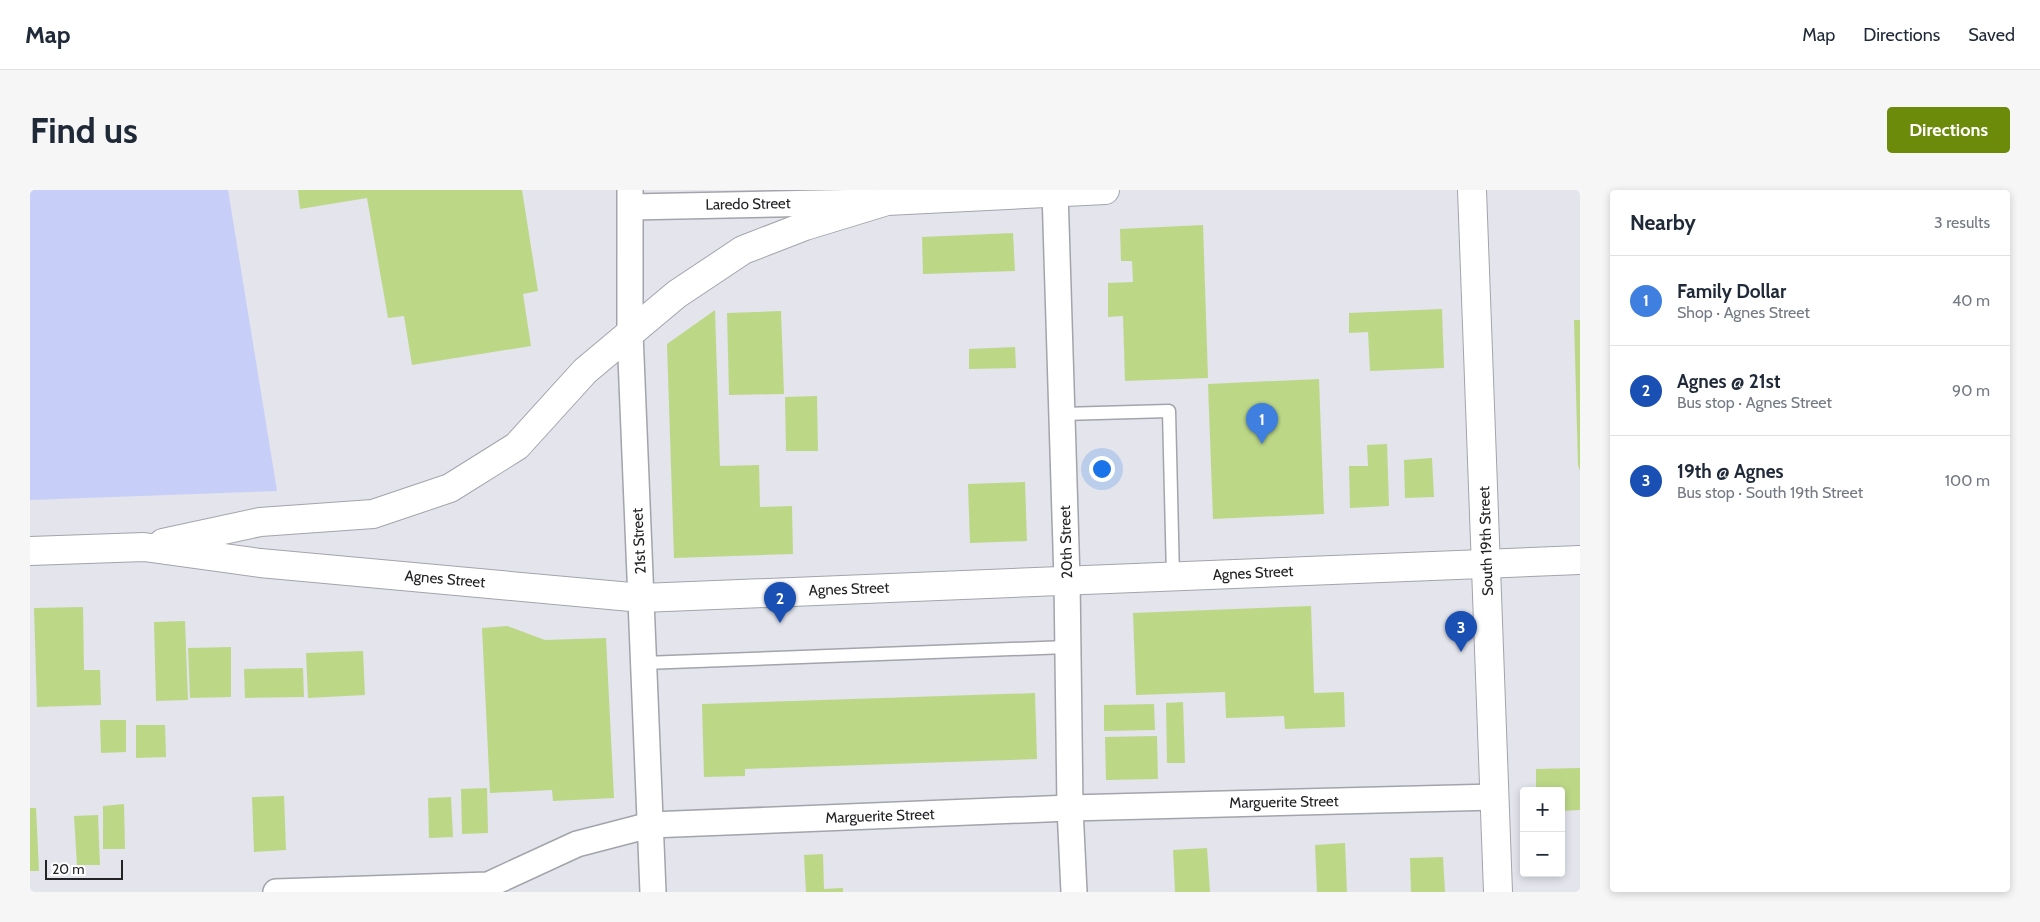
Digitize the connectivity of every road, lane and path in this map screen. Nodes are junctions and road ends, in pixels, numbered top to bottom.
1 (1105, 190) edge
2 (1472, 190) edge
3 (1055, 192) junction
4 (630, 198) edge
5 (887, 201) junction
6 (630, 333) junction
7 (1062, 414) junction
8 (144, 547) junction
9 (30, 551) edge
10 (1580, 560) edge
11 (1487, 563) junction
12 (1172, 577) junction
13 (1067, 580) junction
14 (642, 598) junction
15 (1068, 647) junction
16 (644, 663) junction
17 (1495, 797) junction
18 (1070, 808) junction
19 (650, 825) junction
20 (276, 892) edge
21 (652, 892) edge
22 (1074, 892) edge
23 (1498, 892) edge

1 - 3 main road, Laredo Street
2 - 11 main road, South 19th Street
3 - 5 main road, Laredo Street
3 - 7 street, 20th Street
4 - 5 street, Laredo Street
4 - 6 street, 21st Street
5 - 6 main road
6 - 8 main road
6 - 14 street, 21st Street
7 - 12 lane
7 - 13 street, 20th Street
8 - 9 main road, Agnes Street
8 - 14 main road, Agnes Street
10 - 11 main road, Agnes Street
11 - 12 main road, Agnes Street
11 - 17 main road, South 19th Street
12 - 13 main road, Agnes Street
13 - 14 main road, Agnes Street
13 - 15 street, 20th Street
14 - 16 street, 21st Street
15 - 16 lane
15 - 18 street, 20th Street
16 - 19 street, 21st Street
17 - 18 street, Marguerite Street
17 - 23 main road, South 19th Street
18 - 19 street, Marguerite Street
18 - 22 street, 20th Street
19 - 20 street, Marguerite Street
19 - 21 street, 21st Street

